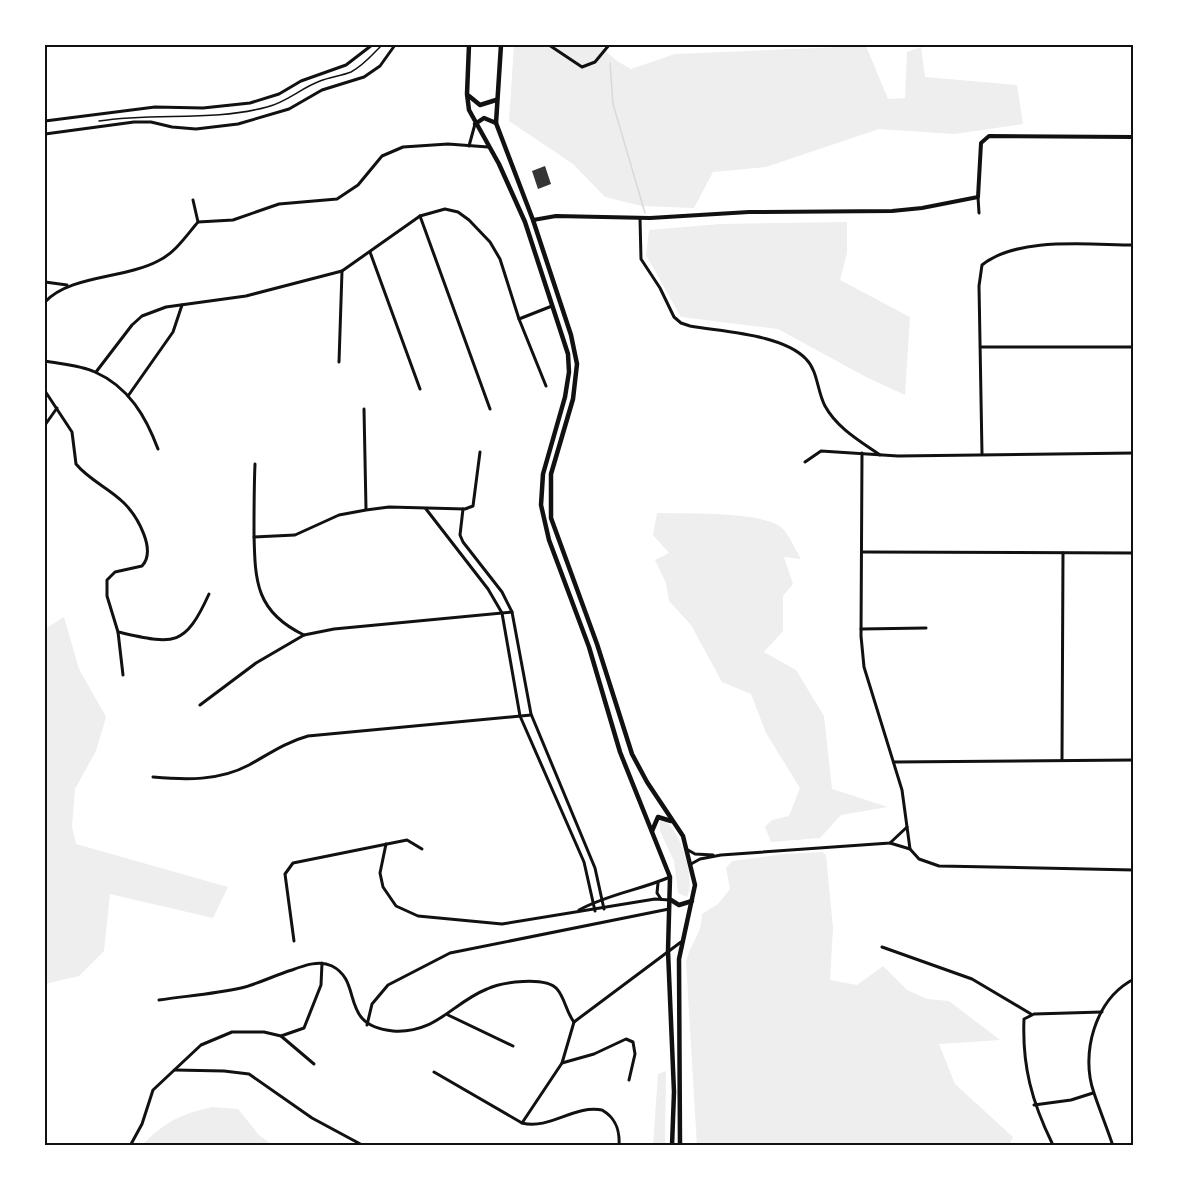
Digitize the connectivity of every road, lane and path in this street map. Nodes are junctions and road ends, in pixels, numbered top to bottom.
1 (372, 45) edge
2 (395, 45) edge
3 (469, 45) edge
4 (501, 45) edge
5 (549, 45) edge
6 (609, 45) edge
7 (467, 94) junction
8 (496, 100) junction
9 (45, 121) edge
10 (496, 123) junction
11 (475, 124) junction
12 (45, 134) edge
13 (1134, 137) edge
14 (495, 142) junction
15 (469, 146) junction
16 (978, 197) junction
17 (193, 200) dead end
18 (979, 213) dead end
19 (420, 216) junction
20 (640, 218) junction
21 (532, 220) junction
22 (198, 222) junction
23 (1134, 245) edge
24 (370, 252) junction
25 (342, 271) junction
26 (45, 282) edge
27 (69, 286) junction
28 (45, 302) edge
29 (182, 304) junction
30 (552, 306) junction
31 (519, 319) junction
32 (981, 347) junction
33 (1134, 347) edge
34 (45, 361) edge
35 (339, 362) dead end
36 (96, 372) junction
37 (546, 386) dead end
38 (420, 389) dead end
39 (45, 391) edge
40 (128, 396) junction
41 (57, 408) junction
42 (364, 409) dead end
43 (490, 409) dead end
44 (45, 425) edge
45 (158, 449) dead end
46 (480, 452) dead end
47 (862, 453) junction
48 (1134, 453) edge
49 (982, 454) junction
50 (880, 455) junction
51 (805, 462) dead end
52 (255, 464) dead end
53 (426, 509) junction
54 (463, 509) junction
55 (366, 510) junction
56 (254, 537) junction
57 (862, 552) junction
58 (1063, 552) junction
59 (1134, 553) edge
60 (209, 594) dead end
61 (512, 612) junction
62 (502, 613) junction
63 (926, 628) dead end
64 (861, 629) junction
65 (118, 632) junction
66 (304, 635) junction
67 (123, 675) dead end
68 (200, 705) dead end
69 (531, 714) junction
70 (520, 716) junction
71 (1062, 759) junction
72 (1134, 760) edge
73 (894, 762) junction
74 (153, 777) dead end
75 (674, 822) junction
76 (907, 827) junction
77 (652, 831) junction
78 (890, 843) junction
79 (386, 844) junction
80 (422, 849) dead end
81 (910, 849) junction
82 (688, 850) junction
83 (721, 855) junction
84 (691, 864) junction
85 (1134, 870) edge
86 (670, 877) junction
87 (659, 882) junction
88 (602, 898) junction
89 (661, 899) junction
90 (670, 900) junction
91 (693, 900) junction
92 (593, 902) junction
93 (604, 909) junction
94 (670, 909) junction
95 (578, 910) junction
96 (595, 910) junction
97 (294, 940) dead end
98 (681, 942) junction
99 (882, 947) dead end
100 (668, 951) junction
101 (322, 963) junction
102 (1134, 979) edge
103 (159, 999) dead end
104 (1102, 1012) junction
105 (1031, 1014) junction
106 (448, 1015) junction
107 (574, 1022) junction
108 (367, 1025) junction
109 (281, 1036) junction
110 (513, 1046) dead end
111 (562, 1063) junction
112 (314, 1065) dead end
113 (175, 1070) junction
114 (434, 1072) dead end
115 (629, 1080) dead end
116 (1094, 1093) junction
117 (1034, 1106) junction
118 (522, 1123) junction
119 (1052, 1143) dead end
120 (356, 1144) edge
121 (130, 1146) edge
122 (364, 1146) edge
123 (619, 1146) edge
124 (672, 1146) edge
125 (680, 1146) edge
126 (1113, 1146) edge

1 - 9 street
2 - 12 street
3 - 7 main road
4 - 8 main road
5 - 6 street
7 - 8 main road
7 - 11 main road
8 - 10 main road
10 - 11 main road
10 - 14 main road
11 - 14 main road
11 - 15 street
13 - 16 street
14 - 15 street
14 - 21 main road
14 - 30 main road
15 - 22 street
16 - 18 street
16 - 20 street
17 - 22 street
19 - 24 street
19 - 31 street
19 - 43 street
20 - 21 street
20 - 50 street
21 - 75 main road
22 - 27 street
23 - 32 street
24 - 25 street
24 - 38 street
25 - 29 street
25 - 35 street
26 - 27 street
27 - 28 street
29 - 36 street
29 - 40 street
30 - 31 street
30 - 77 main road
31 - 37 street
32 - 33 street
32 - 49 street
34 - 36 street
36 - 40 street
39 - 41 street
40 - 45 street
41 - 44 street
41 - 65 street
42 - 55 street
46 - 54 street
47 - 50 street
47 - 51 street
47 - 57 street
48 - 49 street
49 - 50 street
52 - 56 street
53 - 54 street
53 - 55 street
53 - 62 street
54 - 61 street
55 - 56 street
56 - 66 street
57 - 58 street
57 - 64 street
58 - 59 street
58 - 71 street
60 - 65 street
61 - 62 street
61 - 69 street
62 - 66 street
62 - 70 street
63 - 64 street
64 - 73 street
65 - 67 street
66 - 68 street
69 - 70 street
69 - 88 street
70 - 74 street
70 - 92 street
71 - 72 street
71 - 73 street
73 - 76 street
75 - 77 main road
75 - 82 main road
76 - 78 street
76 - 81 street
77 - 86 main road
78 - 81 street
78 - 83 street
79 - 80 street
79 - 95 street
79 - 97 street
81 - 85 street
82 - 83 street
82 - 84 main road
83 - 84 street
84 - 91 main road
86 - 87 street
86 - 90 main road
87 - 88 street
87 - 89 street
88 - 92 street
88 - 93 street
89 - 90 street
89 - 93 street
90 - 91 main road
90 - 94 main road
91 - 98 main road
92 - 95 street
92 - 96 street
93 - 96 street
94 - 100 main road
94 - 108 street
95 - 96 street
98 - 100 street
98 - 125 main road
99 - 105 street
100 - 107 street
100 - 124 main road
101 - 103 street
101 - 108 street
101 - 109 street
102 - 104 street
104 - 105 street
104 - 116 street
105 - 117 street
106 - 107 street
106 - 108 street
106 - 110 street
107 - 111 street
109 - 112 street
109 - 113 street
111 - 115 street
111 - 118 street
113 - 120 street
113 - 121 street
114 - 118 street
116 - 117 street
116 - 126 street
117 - 119 street
118 - 123 street
120 - 122 street

